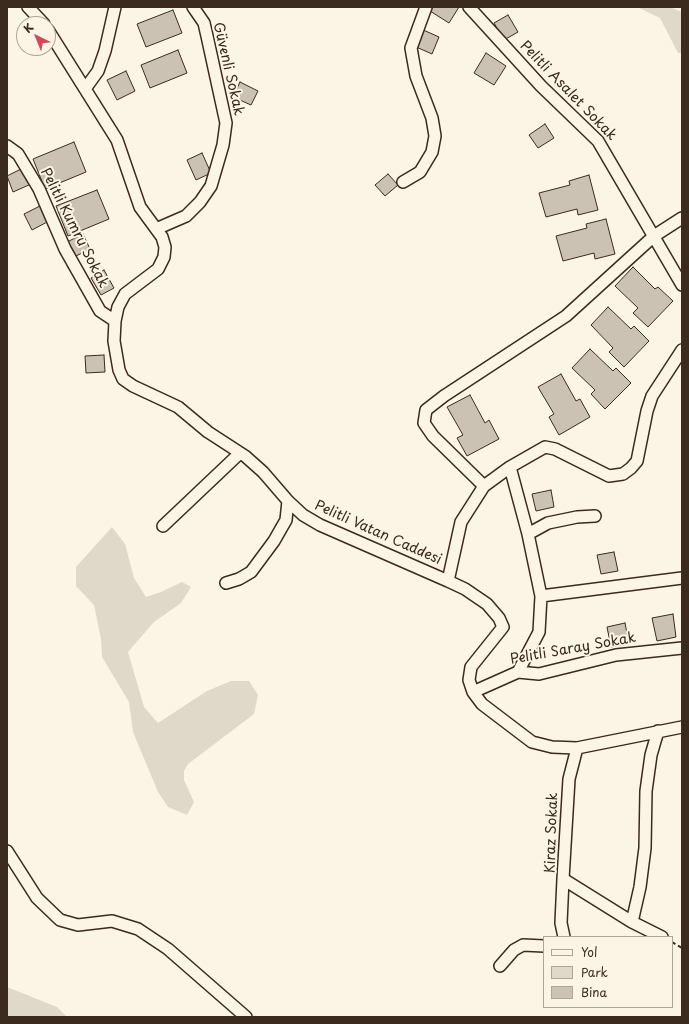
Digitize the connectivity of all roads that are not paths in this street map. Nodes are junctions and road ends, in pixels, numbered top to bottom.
1 (28, 7) edge
2 (115, 7) edge
3 (193, 7) edge
4 (426, 7) edge
5 (469, 7) edge
6 (36, 16) edge
7 (56, 43) edge
8 (85, 89) junction
9 (7, 146) edge
10 (403, 182) dead end
11 (682, 218) edge
12 (156, 229) junction
13 (654, 236) junction
14 (682, 286) edge
15 (115, 321) junction
16 (682, 350) edge
17 (240, 453) junction
18 (510, 467) junction
19 (484, 486) junction
20 (288, 501) junction
21 (595, 516) dead end
22 (163, 526) dead end
23 (528, 534) junction
24 (682, 578) edge
25 (448, 581) junction
26 (226, 583) dead end
27 (541, 596) junction
28 (682, 648) edge
29 (518, 672) junction
30 (472, 692) junction
31 (682, 727) edge
32 (658, 731) junction
33 (576, 748) junction
34 (7, 851) edge
35 (563, 879) junction
36 (632, 922) junction
37 (564, 936) edge
38 (660, 936) edge
39 (543, 946) edge
40 (500, 966) dead end
41 (246, 1017) edge

1 - 6 street
2 - 8 street
3 - 12 street, Güvenli Sokak
4 - 10 street
5 - 13 street, Pelitli Asalet Sokak
7 - 8 street, Pelitli Vatan Caddesi
8 - 12 street, Pelitli Vatan Caddesi
9 - 15 street, Pelitli Kumru Sokak
11 - 13 street
12 - 15 street, Pelitli Vatan Caddesi
13 - 14 street, Pelitli Asalet Sokak
13 - 19 street
15 - 17 street, Pelitli Vatan Caddesi
16 - 18 street
17 - 20 street, Pelitli Vatan Caddesi
17 - 22 street
18 - 19 street
18 - 23 street
19 - 25 street
20 - 25 street, Pelitli Vatan Caddesi
20 - 26 street
21 - 23 street
23 - 27 street
24 - 27 street
25 - 30 street, Pelitli Vatan Caddesi
27 - 29 street
28 - 29 street, Pelitli Saray Sokak
29 - 30 street, Pelitli Saray Sokak
30 - 33 street
31 - 32 street
32 - 33 street
32 - 36 street
33 - 35 street, Kiraz Sokak
34 - 41 street
35 - 36 street, Kiraz Sokak
35 - 37 street
36 - 38 street, Kiraz Sokak
39 - 40 street

